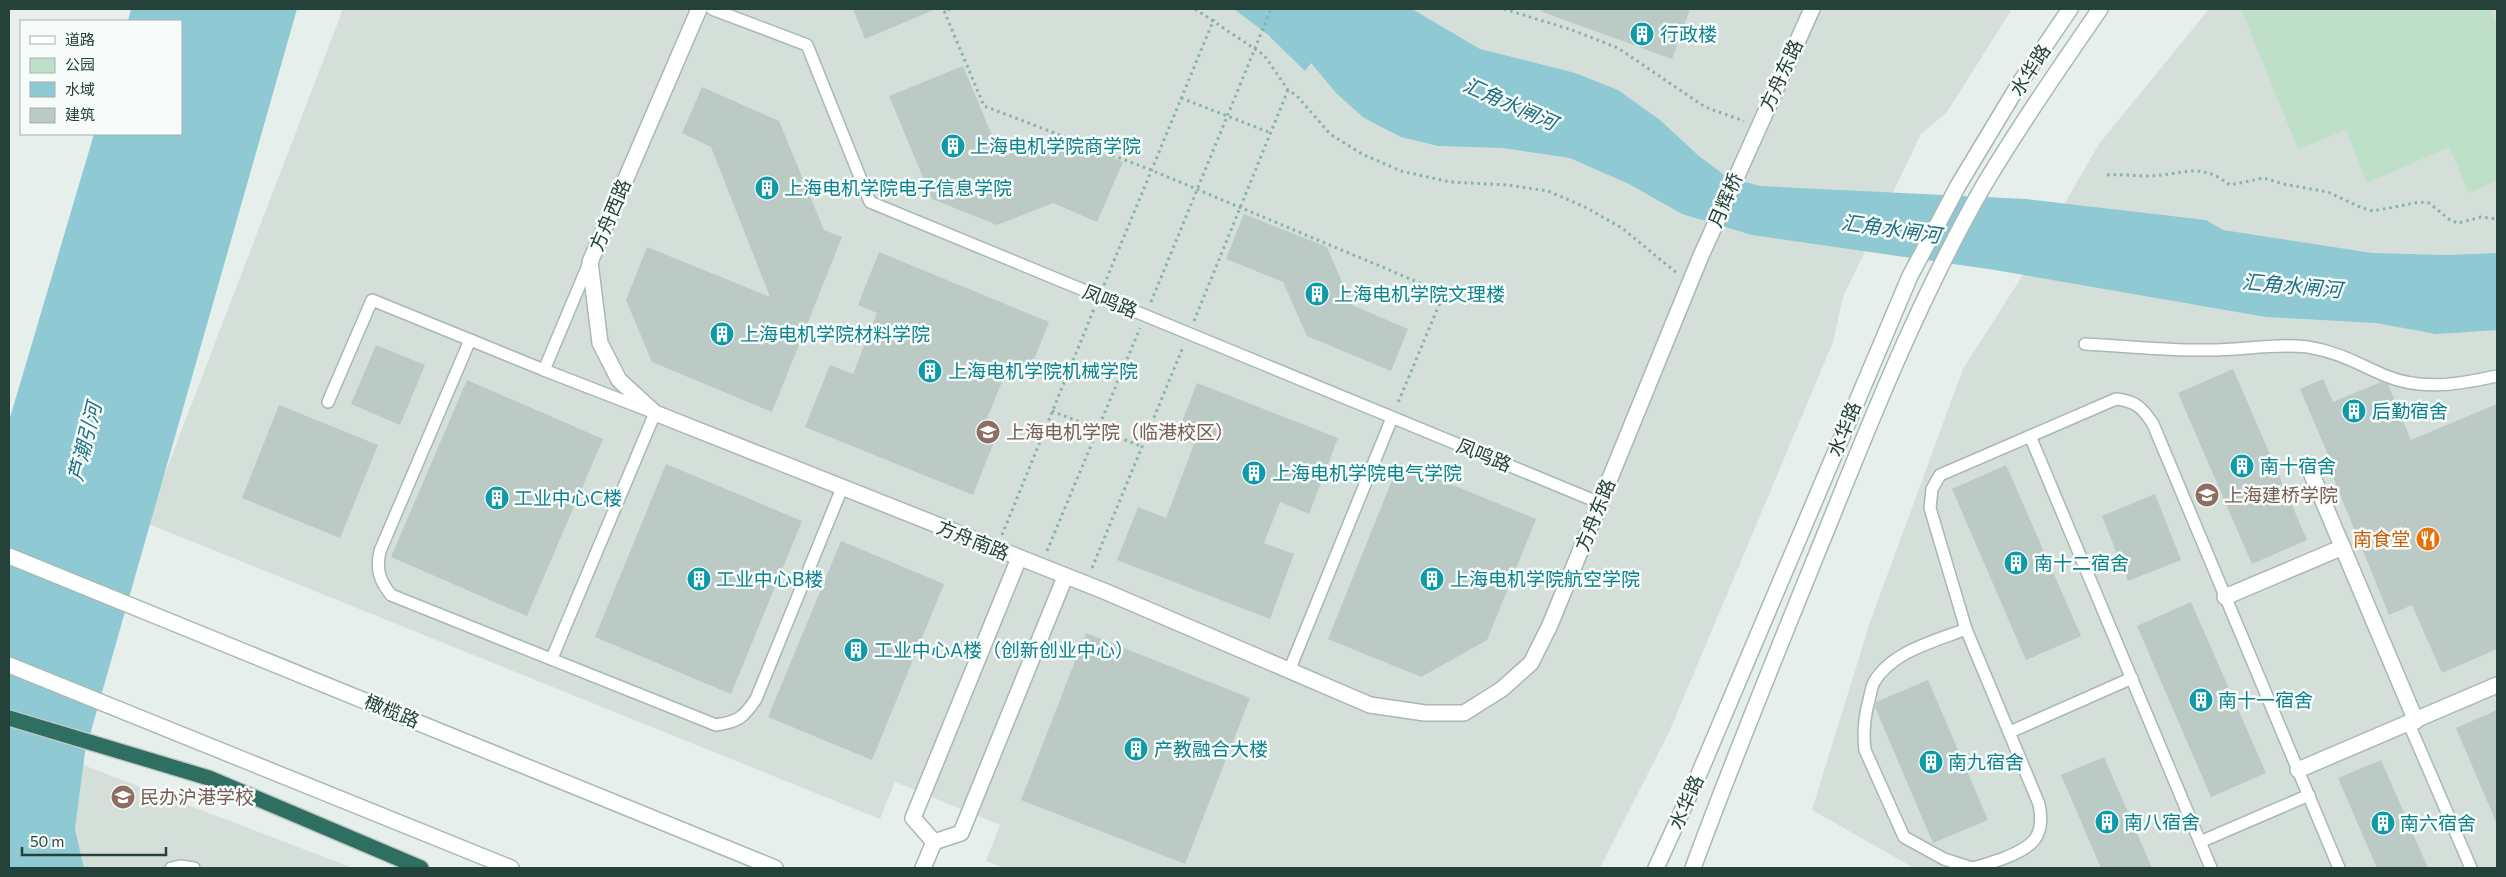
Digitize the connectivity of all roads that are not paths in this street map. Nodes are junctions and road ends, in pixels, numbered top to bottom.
1 (699, 9) edge
2 (712, 9) edge
3 (1812, 9) edge
4 (2070, 9) edge
5 (2100, 9) edge
6 (1750, 141) joint
7 (1700, 258) joint
8 (590, 262) junction
9 (470, 340) junction
10 (2085, 344) dead end
11 (544, 370) junction
12 (2497, 376) edge
13 (328, 402) dead end
14 (655, 413) junction
15 (1392, 418) junction
16 (2030, 436) junction
17 (2312, 475) dead end
18 (842, 488) junction
19 (1600, 503) junction
20 (2343, 547) junction
21 (9, 556) edge
22 (1019, 558) junction
23 (1065, 577) junction
24 (2225, 596) junction
25 (1966, 629) junction
26 (552, 658) junction
27 (9, 665) edge
28 (1289, 671) junction
29 (2132, 678) junction
30 (2497, 686) edge
31 (9, 718) edge
32 (2412, 722) junction
33 (2010, 732) junction
34 (2298, 770) junction
35 (2309, 795) junction
36 (934, 842) junction
37 (2200, 842) junction
38 (171, 868) edge
39 (194, 868) edge
40 (421, 868) edge
41 (510, 868) edge
42 (775, 868) edge
43 (923, 868) edge
44 (1656, 868) edge
45 (1693, 868) edge
46 (1972, 868) edge
47 (2212, 868) edge
48 (2339, 868) edge
49 (2471, 868) edge

1 - 8 street, 方舟西路
2 - 15 lane, 凤鸣路
3 - 6 street, 方舟东路
4 - 44 street, 水华路
5 - 45 street, 水华路
6 - 7 street, 月辉桥
7 - 19 street, 方舟东路
8 - 11 lane
8 - 14 street, 方舟西路
9 - 11 lane
9 - 13 lane
9 - 26 lane
10 - 12 lane
11 - 14 lane
14 - 18 street, 方舟南路
14 - 26 lane
15 - 19 lane, 凤鸣路
15 - 28 lane
16 - 24 lane
16 - 25 lane
16 - 29 lane
17 - 20 street
18 - 22 street, 方舟南路
18 - 26 lane
19 - 28 street, 方舟东路
20 - 24 street
20 - 32 street
21 - 42 street, 橄榄路
22 - 23 street, 方舟南路
22 - 36 street
23 - 28 street, 方舟南路
23 - 36 street
24 - 34 lane
25 - 33 lane
25 - 46 lane
27 - 41 street
29 - 33 lane
29 - 37 lane
30 - 32 street
31 - 40 highway
32 - 34 street
32 - 49 lane
33 - 46 lane
34 - 35 lane
35 - 37 lane
35 - 48 lane
36 - 43 street
37 - 47 lane
38 - 39 lane

